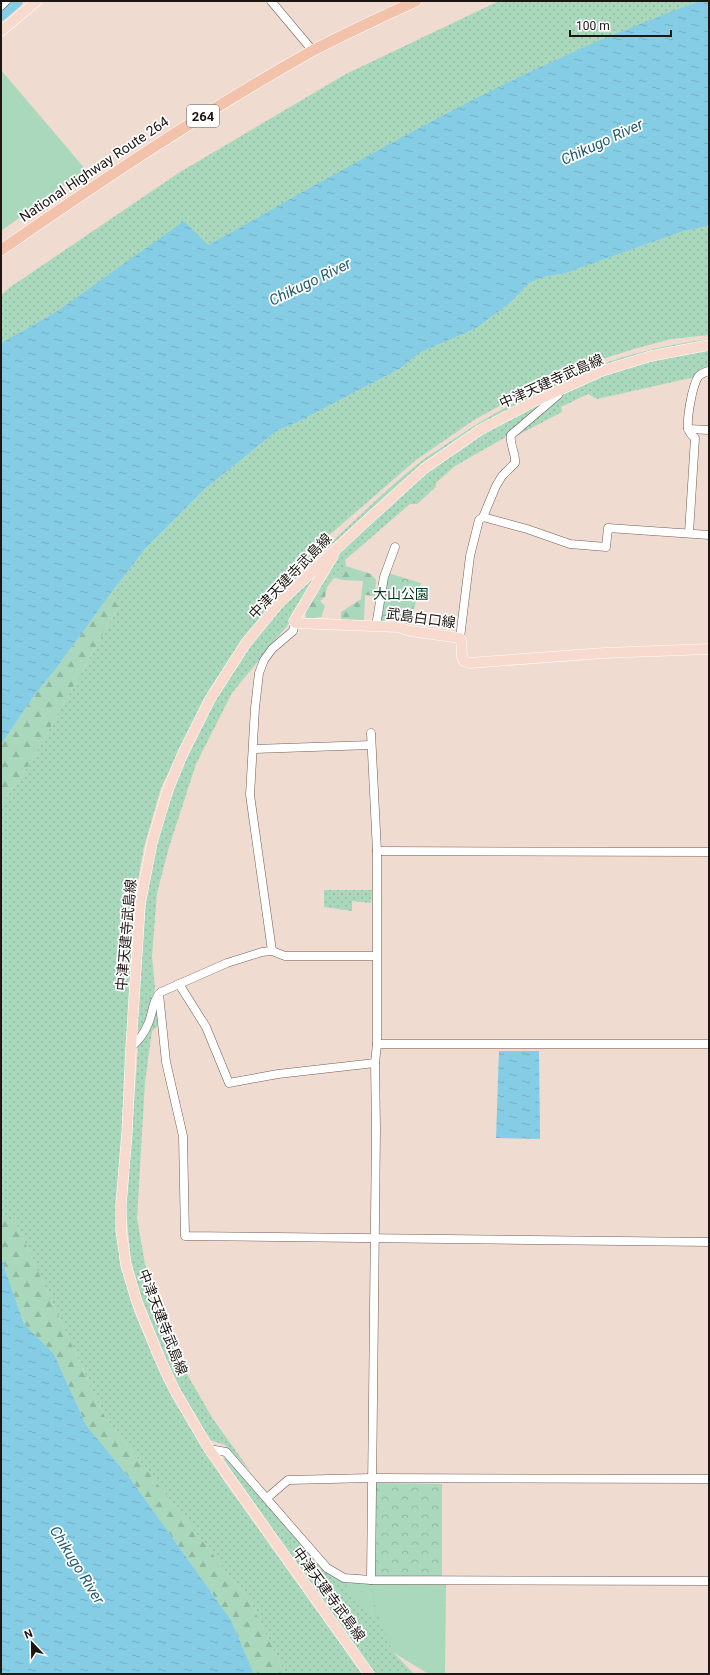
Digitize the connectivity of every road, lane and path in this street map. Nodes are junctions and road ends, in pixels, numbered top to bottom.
1 (6, 1) edge
2 (37, 1) edge
3 (271, 1) edge
4 (416, 1) edge
5 (1, 6) edge
6 (1, 31) edge
7 (313, 50) junction
8 (1, 250) edge
9 (709, 345) edge
10 (709, 371) edge
11 (563, 388) junction
12 (688, 429) junction
13 (709, 430) edge
14 (483, 517) junction
15 (689, 533) junction
16 (709, 535) edge
17 (339, 545) junction
18 (395, 546) dead end
19 (295, 623) junction
20 (376, 626) junction
21 (460, 638) junction
22 (709, 649) edge
23 (371, 733) dead end
24 (371, 745) junction
25 (254, 749) junction
26 (377, 851) junction
27 (709, 852) edge
28 (272, 951) junction
29 (376, 956) junction
30 (179, 984) junction
31 (159, 994) junction
32 (377, 1044) junction
33 (709, 1044) edge
34 (131, 1047) junction
35 (375, 1064) junction
36 (375, 1238) junction
37 (709, 1242) edge
38 (209, 1448) junction
39 (372, 1478) junction
40 (709, 1479) edge
41 (268, 1498) junction
42 (371, 1580) junction
43 (709, 1581) edge
44 (369, 1674) edge

1 - 5 street
2 - 6 main road
3 - 7 street
4 - 7 highway, National Highway Route 264 / 264
7 - 8 highway, National Highway Route 264 / 264
9 - 11 main road, 中津天建寺武島線
10 - 12 street
11 - 14 street
11 - 17 main road, 中津天建寺武島線
12 - 13 street
12 - 15 street
14 - 15 street
14 - 21 street
15 - 16 street
17 - 19 main road
17 - 34 main road, 中津天建寺武島線
18 - 20 street
19 - 20 main road, 武島白口線
19 - 25 street
20 - 21 main road, 武島白口線
21 - 22 main road, 武島白口線
23 - 24 street
24 - 25 street
24 - 26 street
25 - 28 street
26 - 27 street
26 - 29 street
28 - 29 street
28 - 30 street
29 - 32 street
30 - 31 street
30 - 35 street
31 - 34 street
31 - 36 street
32 - 33 street
32 - 35 street
34 - 38 main road, 中津天建寺武島線
35 - 36 street
36 - 37 street
36 - 39 street
38 - 41 street
38 - 44 main road, 中津天建寺武島線
39 - 40 street
39 - 41 street
39 - 42 street
41 - 42 street
42 - 43 street

